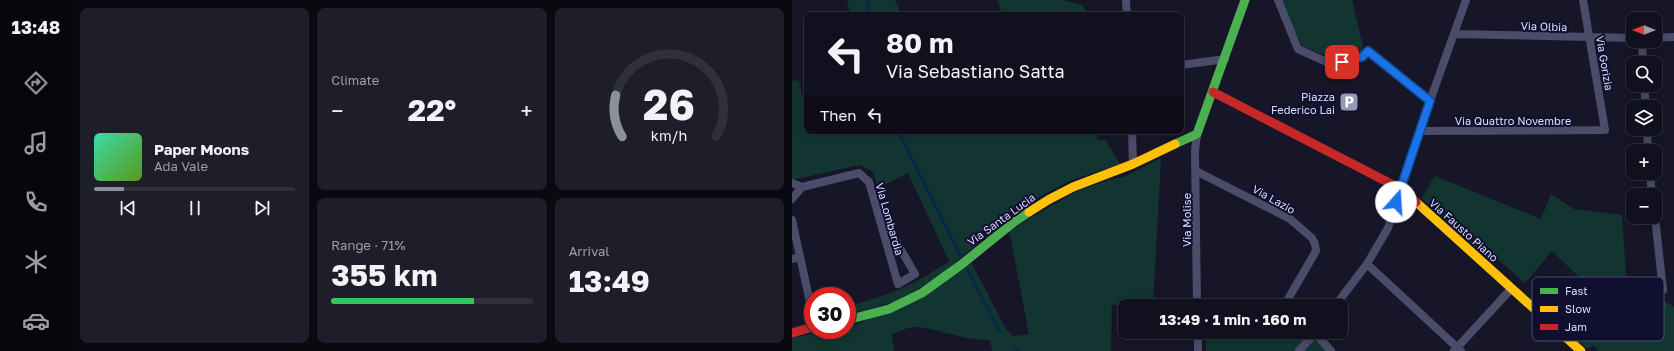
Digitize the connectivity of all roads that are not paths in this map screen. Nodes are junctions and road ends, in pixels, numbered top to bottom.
1 (1126, 0) edge
2 (1245, 0) edge
3 (1278, 0) edge
4 (1466, 0) edge
5 (1583, 0) edge
6 (1127, 12) edge
7 (1455, 34) junction
8 (1674, 37) edge
9 (1589, 38) junction
10 (1626, 38) edge
11 (1662, 38) edge
12 (1225, 59) junction
13 (1184, 65) edge
14 (1213, 92) junction
15 (1430, 101) junction
16 (1605, 130) joint
17 (1421, 131) junction
18 (1132, 134) edge
19 (1197, 134) junction
20 (1133, 164) junction
21 (1196, 171) junction
22 (792, 183) edge
23 (802, 187) junction
24 (1401, 189) junction
25 (792, 199) edge
26 (876, 207) junction
27 (792, 220) edge
28 (1656, 224) edge
29 (796, 258) edge
30 (1367, 264) junction
31 (1662, 277) edge
32 (804, 287) edge
33 (1511, 289) junction
34 (1198, 299) edge
35 (1288, 299) edge
36 (1340, 299) edge
37 (1532, 308) edge
38 (856, 318) edge
39 (804, 330) edge
40 (792, 334) edge
41 (1198, 339) edge
42 (1309, 339) edge
43 (1321, 339) edge
44 (1570, 341) edge
45 (1458, 350) edge
46 (1198, 351) edge
47 (1299, 351) edge
48 (1331, 351) edge
49 (1581, 351) edge

1 - 6 street
2 - 12 street
3 - 15 street
4 - 7 street
5 - 9 street, Via Gorizia
7 - 9 street, Via Olbia
7 - 15 street
8 - 11 street
9 - 10 street, Via Olbia
9 - 16 street, Via Gorizia
12 - 13 street
12 - 14 street
14 - 19 street
14 - 24 street, Via Fausto Piano
15 - 17 street
16 - 17 street, Via Quattro Novembre
17 - 24 street
18 - 20 street
19 - 20 street, Via Santa Lucia
19 - 21 street, Via Molise
20 - 38 street, Via Santa Lucia
21 - 34 street, Via Molise
21 - 35 street, Via Lazio
22 - 23 street
23 - 25 street
23 - 26 street, Via Lombardia
24 - 30 street
24 - 33 street, Via Fausto Piano
26 - 26 street, Via Lombardia
27 - 29 street
28 - 31 street
29 - 32 street
30 - 36 street
30 - 45 street
33 - 37 street, Via Fausto Piano
33 - 45 street
39 - 40 street
41 - 46 street
42 - 47 street
43 - 48 street
44 - 49 street, Via Fausto Piano

